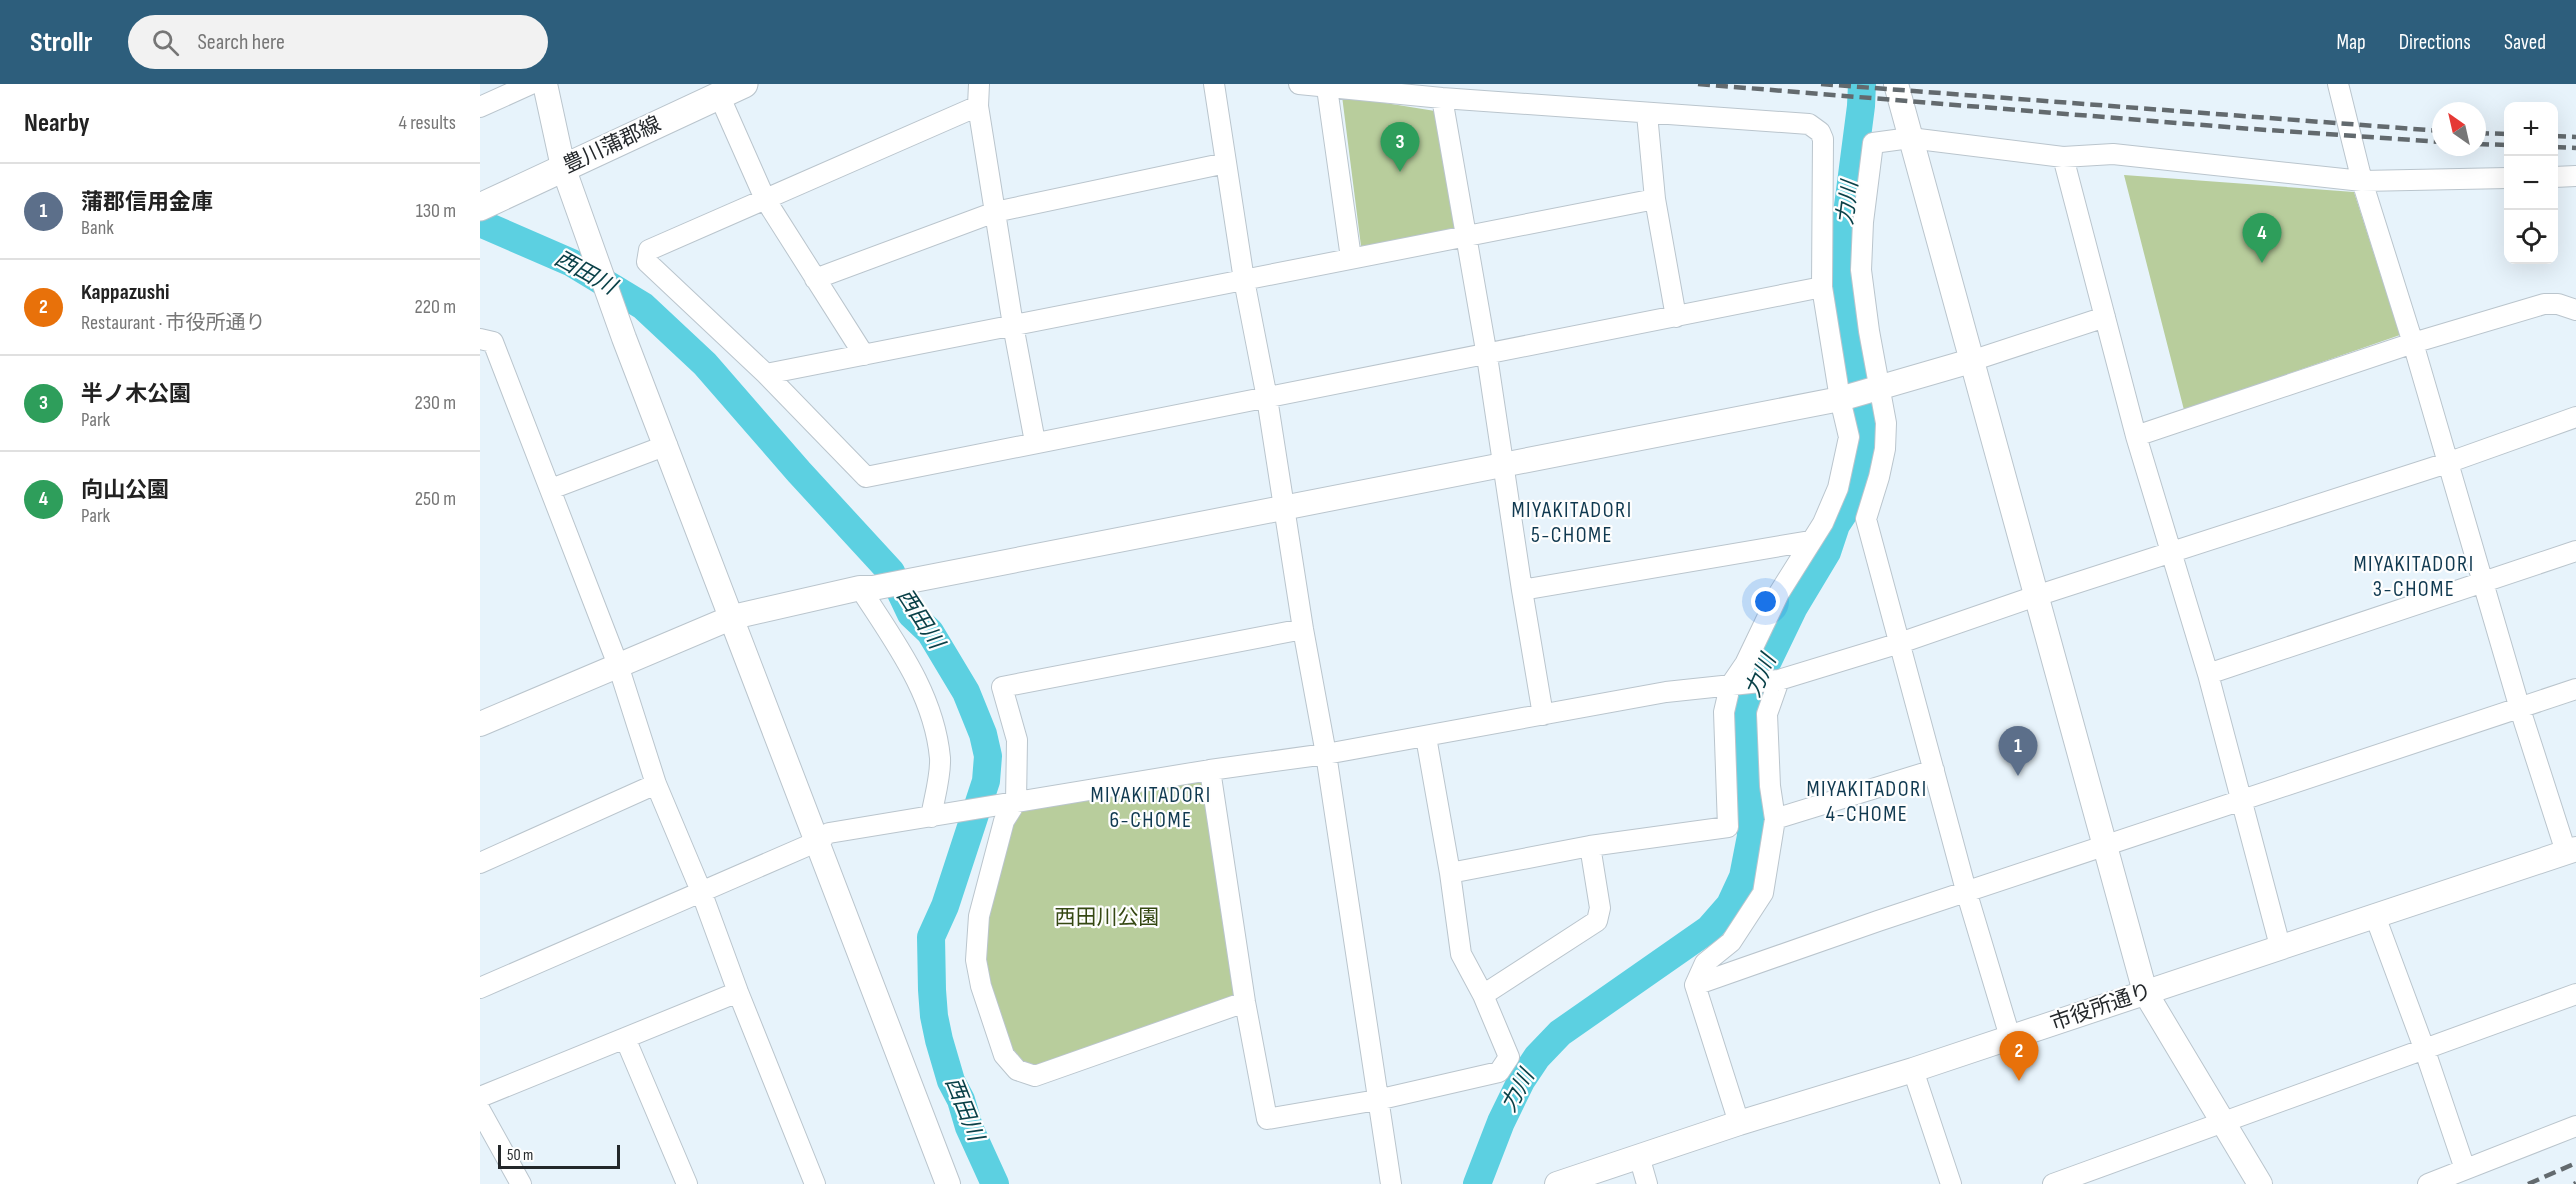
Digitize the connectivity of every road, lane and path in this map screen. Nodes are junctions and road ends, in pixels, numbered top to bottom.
1 (531, 84) edge
2 (545, 84) edge
3 (744, 84) edge
4 (979, 84) edge
5 (1214, 84) edge
6 (1299, 84) edge
7 (1896, 84) edge
8 (2338, 84) edge
9 (1328, 88) junction
10 (719, 95) junction
11 (1442, 98) junction
12 (978, 106) junction
13 (480, 107) edge
14 (1647, 114) junction
15 (1910, 138) junction
16 (2063, 157) junction
17 (1226, 163) junction
18 (563, 167) junction
19 (2576, 176) edge
20 (2558, 177) edge
21 (2504, 178) edge
22 (2362, 181) junction
23 (765, 199) junction
24 (1655, 199) junction
25 (492, 201) edge
26 (995, 212) junction
27 (1466, 236) junction
28 (1351, 258) junction
29 (816, 279) junction
30 (1244, 280) junction
31 (1822, 287) junction
32 (2576, 309) edge
33 (1676, 317) junction
34 (2106, 317) junction
35 (1013, 325) junction
36 (480, 339) edge
37 (2413, 343) junction
38 (864, 355) junction
39 (1487, 356) junction
40 (1971, 361) junction
41 (766, 374) junction
42 (1877, 390) junction
43 (1267, 398) junction
44 (1840, 399) junction
45 (2576, 417) edge
46 (2136, 436) junction
47 (1035, 442) junction
48 (667, 445) junction
49 (2447, 463) junction
50 (1503, 465) junction
51 (551, 489) junction
52 (1284, 507) junction
53 (1810, 542) junction
54 (2576, 551) edge
55 (2171, 552) junction
56 (2484, 582) junction
57 (866, 588) junction
58 (1522, 590) junction
59 (2036, 596) junction
60 (733, 617) junction
61 (1303, 629) junction
62 (1900, 643) junction
63 (618, 665) junction
64 (2208, 674) junction
65 (1775, 681) junction
66 (1735, 685) junction
67 (2576, 689) edge
68 (2520, 709) junction
69 (1543, 715) junction
70 (480, 724) edge
71 (1426, 736) junction
72 (1326, 754) junction
73 (1210, 770) junction
74 (1934, 770) junction
75 (656, 784) junction
76 (2240, 800) junction
77 (1011, 803) junction
78 (928, 818) junction
79 (1775, 819) junction
80 (816, 842) junction
81 (1590, 846) junction
82 (2105, 846) junction
83 (2571, 850) edge
84 (480, 863) edge
85 (1450, 873) junction
86 (701, 891) junction
87 (1967, 894) junction
88 (2374, 916) junction
89 (2280, 946) junction
90 (1695, 985) junction
91 (480, 988) edge
92 (738, 992) junction
93 (2145, 992) junction
94 (2576, 994) edge
95 (1483, 995) junction
96 (1245, 1002) junction
97 (2010, 1037) junction
98 (625, 1038) junction
99 (2424, 1048) junction
100 (1913, 1070) junction
101 (480, 1097) edge
102 (1377, 1100) junction
103 (480, 1110) edge
104 (2224, 1121) junction
105 (1738, 1123) junction
106 (2576, 1126) edge
107 (1639, 1156) junction
108 (2465, 1169) junction
109 (521, 1184) edge
110 (687, 1184) edge
111 (815, 1184) edge
112 (948, 1184) edge
113 (1391, 1184) edge
114 (1557, 1184) edge
115 (1647, 1184) edge
116 (1951, 1184) edge
117 (2053, 1184) edge
118 (2260, 1184) edge
119 (2428, 1184) edge

1 - 13 street
2 - 18 street
3 - 10 main road, 豊川蒲郡線
4 - 12 street
5 - 17 street
6 - 9 street
7 - 15 street
8 - 22 street
9 - 11 street
9 - 28 street
10 - 18 main road, 豊川蒲郡線
10 - 23 street
11 - 14 street
11 - 27 street
12 - 23 street
12 - 26 street
14 - 24 street
14 - 31 street
15 - 16 street
15 - 40 street
15 - 42 street
16 - 22 street
16 - 34 street
17 - 26 street
17 - 30 street
18 - 25 main road, 豊川蒲郡線
18 - 48 street
19 - 20 street
21 - 22 street
22 - 37 street
23 - 29 street
23 - 41 street
24 - 27 street
24 - 33 street
26 - 29 street
26 - 35 street
27 - 28 street
27 - 39 street
28 - 30 street
29 - 38 street
30 - 35 street
30 - 43 street
31 - 33 street
31 - 44 street
32 - 37 street
33 - 39 street
34 - 40 street
34 - 46 street
35 - 38 street
35 - 47 street
36 - 51 street
37 - 46 street
37 - 49 street
38 - 41 street
39 - 43 street
39 - 50 street
40 - 42 street
40 - 59 street
41 - 47 street
42 - 44 street
42 - 62 street
43 - 47 street
43 - 52 street
44 - 50 street
44 - 53 street
45 - 49 street
46 - 55 street
48 - 51 street
48 - 60 street
49 - 55 street
49 - 56 street
50 - 52 street
50 - 58 street
51 - 63 street
52 - 57 street
52 - 61 street
53 - 58 street
53 - 66 street
54 - 56 street
55 - 59 street
55 - 64 street
56 - 64 street
56 - 68 street
57 - 60 street
57 - 78 street
58 - 69 street
59 - 62 street
59 - 82 street
60 - 63 street
60 - 80 street
61 - 72 street
61 - 77 street
62 - 65 street
62 - 74 street
63 - 70 street
63 - 75 street
64 - 76 street
65 - 66 street
65 - 79 street
66 - 69 street
66 - 81 street
67 - 68 street
68 - 76 street
68 - 83 street
69 - 71 street
71 - 72 street
71 - 85 street
72 - 73 street
72 - 102 street
73 - 77 street
73 - 96 street
74 - 79 street
74 - 87 street
75 - 84 street
75 - 86 street
76 - 82 street
76 - 89 street
77 - 78 street
77 - 96 street
78 - 80 street
79 - 90 street
80 - 86 street
80 - 112 street
81 - 85 street
81 - 95 street
82 - 87 street
82 - 93 street
83 - 88 street, 市役所通り
85 - 95 street
86 - 91 street
86 - 92 street
87 - 90 street
87 - 97 street
88 - 89 street, 市役所通り
88 - 99 street
89 - 93 street, 市役所通り
90 - 105 street
92 - 98 street
92 - 111 street
93 - 97 street, 市役所通り
93 - 104 street
94 - 99 street
95 - 102 street
96 - 102 street
97 - 100 street, 市役所通り
98 - 101 street
98 - 110 street
99 - 104 street
99 - 108 street
100 - 105 street, 市役所通り
100 - 116 street
102 - 113 street
103 - 109 street
104 - 117 street
104 - 118 street
105 - 107 street, 市役所通り
106 - 108 street
107 - 114 street, 市役所通り
107 - 115 street
108 - 119 street

